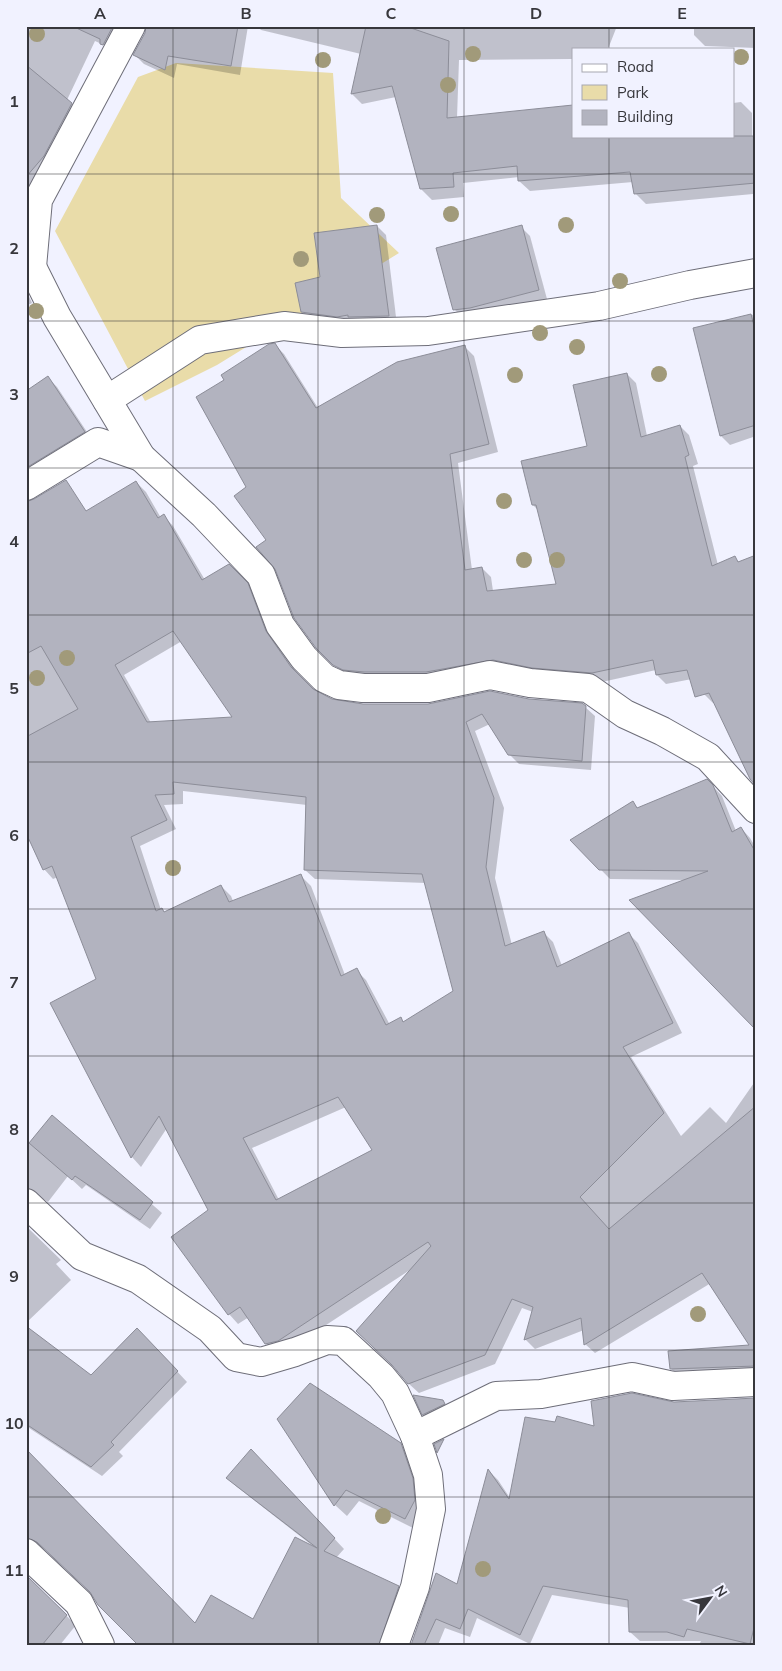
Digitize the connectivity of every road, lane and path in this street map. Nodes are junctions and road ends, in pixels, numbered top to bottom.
1 (131, 26) edge
2 (29, 262) edge
3 (756, 273) edge
4 (107, 400) junction
5 (141, 457) junction
6 (26, 486) edge
7 (756, 809) edge
8 (26, 1203) edge
9 (756, 1382) edge
10 (415, 1436) junction
11 (26, 1553) edge
12 (100, 1645) edge
13 (394, 1645) edge

1 - 2 street
2 - 4 street
3 - 4 street
4 - 5 street
5 - 6 street
5 - 7 street
8 - 10 street
9 - 10 street
10 - 13 street
11 - 12 street

